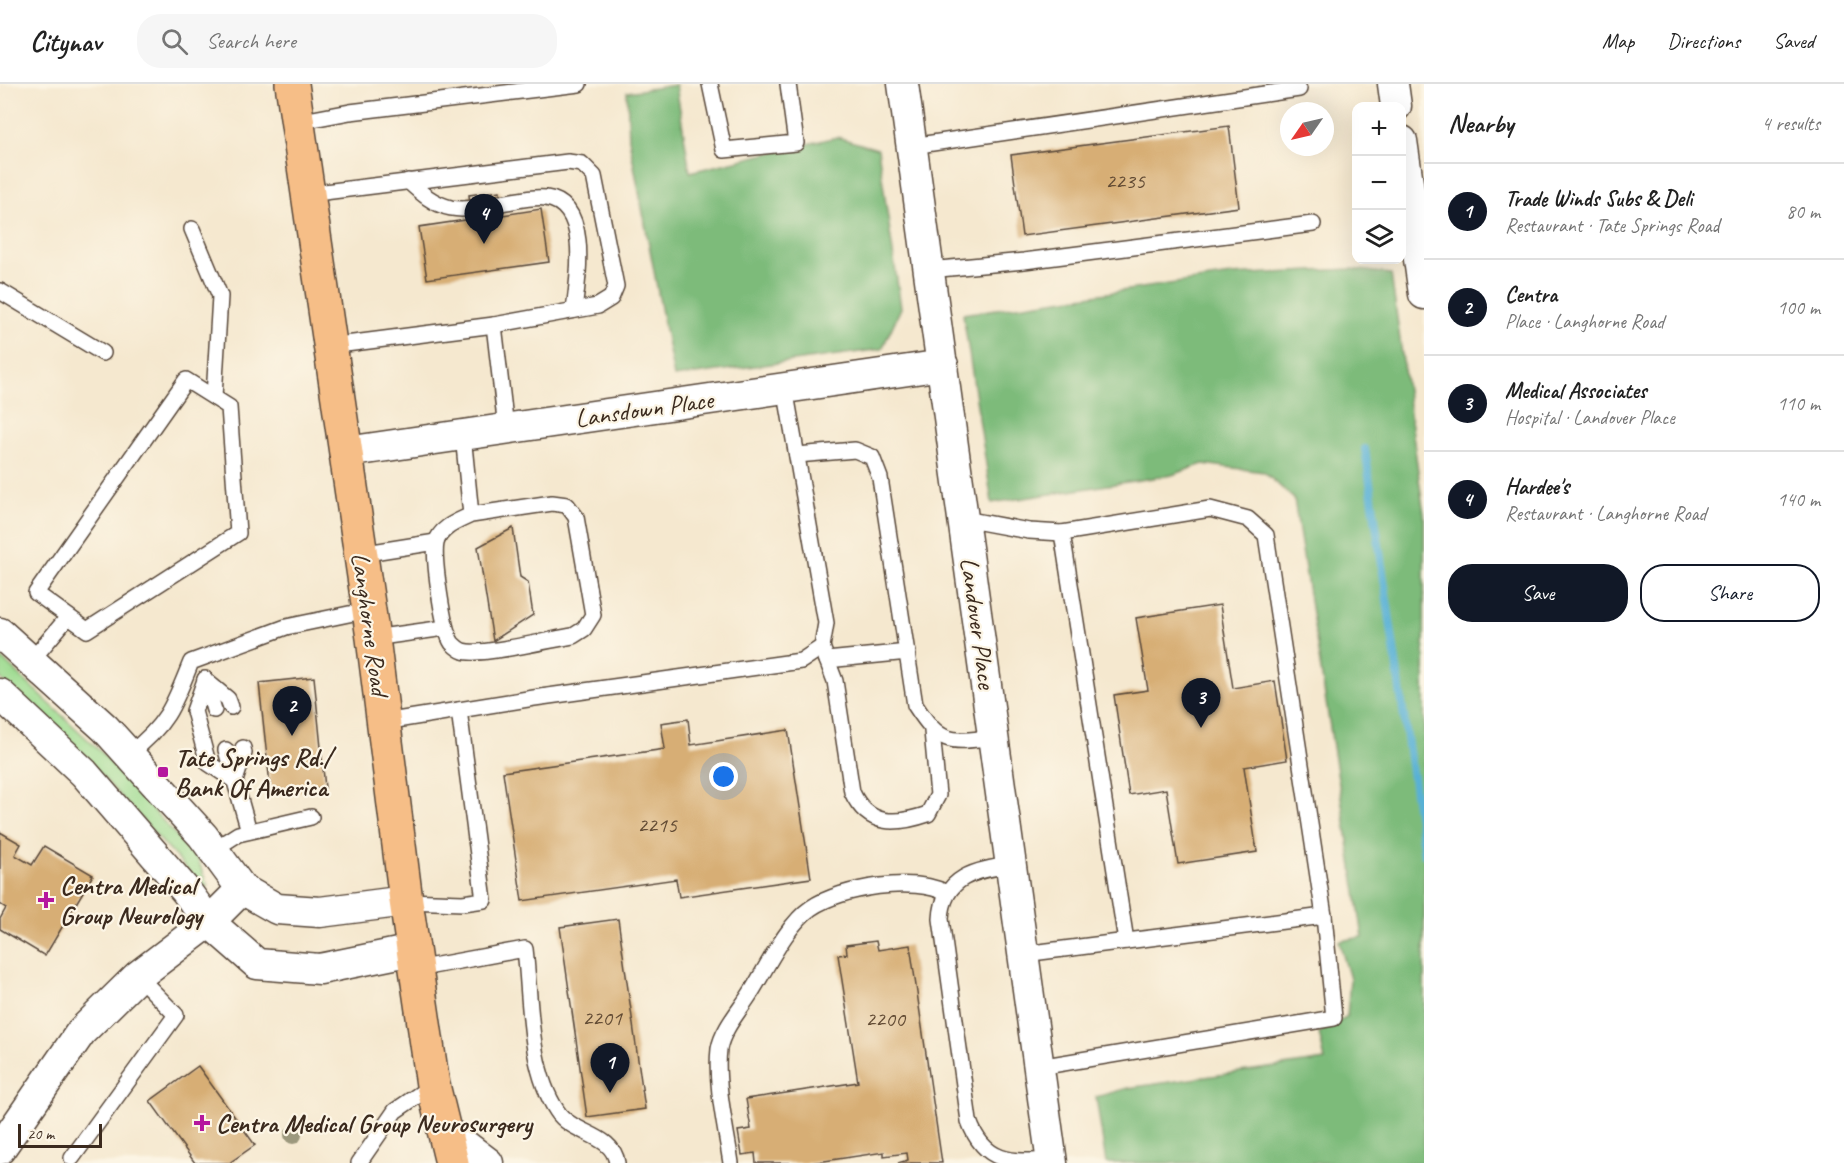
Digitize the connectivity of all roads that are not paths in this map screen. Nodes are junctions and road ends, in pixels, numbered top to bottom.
1 (292, 84) edge
2 (579, 84) edge
3 (710, 84) edge
4 (788, 84) edge
5 (903, 84) edge
6 (1393, 84) edge
7 (1299, 89) dead end
8 (1395, 102) edge
9 (297, 122) junction
10 (912, 146) junction
11 (1403, 156) edge
12 (408, 181) junction
13 (308, 194) junction
14 (1313, 224) dead end
15 (192, 229) dead end
16 (929, 270) junction
17 (0, 291) edge
18 (1424, 294) edge
19 (574, 310) junction
20 (494, 325) junction
21 (330, 346) junction
22 (103, 353) dead end
23 (943, 365) junction
24 (785, 388) junction
25 (213, 397) junction
26 (506, 428) junction
27 (463, 435) junction
28 (346, 452) junction
29 (797, 455) junction
30 (471, 515) junction
31 (964, 519) junction
32 (1062, 533) junction
33 (436, 542) junction
34 (360, 554) junction
35 (68, 616) junction
36 (371, 624) junction
37 (445, 628) junction
38 (0, 633) edge
39 (908, 652) junction
40 (825, 654) junction
41 (200, 659) junction
42 (31, 661) junction
43 (205, 680) junction
44 (0, 694) edge
45 (231, 707) dead end
46 (214, 710) dead end
47 (459, 710) junction
48 (384, 722) junction
49 (932, 731) junction
50 (994, 737) junction
51 (243, 748) dead end
52 (226, 750) dead end
53 (129, 754) junction
54 (234, 781) junction
55 (311, 817) dead end
56 (249, 831) junction
57 (213, 850) junction
58 (1011, 865) junction
59 (242, 889) junction
60 (944, 899) junction
61 (406, 901) junction
62 (1324, 916) junction
63 (208, 922) junction
64 (1126, 941) junction
65 (1024, 954) junction
66 (415, 960) junction
67 (138, 976) junction
68 (1039, 1067) junction
69 (433, 1085) junction
70 (442, 1128) junction
71 (0, 1149) edge
72 (72, 1158) dead end
73 (1052, 1161) edge
74 (359, 1163) edge
75 (452, 1163) edge
76 (488, 1163) edge
77 (617, 1163) edge
78 (731, 1163) edge

1 - 9 main road, Langhorne Road
2 - 9 lane
3 - 4 lane
5 - 10 street, Landover Place
6 - 8 street
7 - 10 lane
9 - 13 main road, Langhorne Road
10 - 16 street, Landover Place
11 - 18 street
12 - 13 lane
12 - 19 lane
12 - 19 lane
13 - 21 main road, Langhorne Road
14 - 16 lane
15 - 25 lane
16 - 23 street, Landover Place
17 - 22 lane
19 - 20 lane
20 - 21 lane
20 - 26 lane
21 - 28 main road, Langhorne Road
23 - 24 street, Lansdown Place
23 - 31 street, Landover Place
24 - 26 street, Lansdown Place
24 - 29 lane
25 - 35 lane
25 - 35 lane
26 - 27 street, Lansdown Place
27 - 28 street, Lansdown Place
27 - 30 lane
28 - 34 main road, Langhorne Road
29 - 39 lane
29 - 40 lane
30 - 33 lane
30 - 37 lane
31 - 32 lane
31 - 50 street, Landover Place
32 - 62 lane
32 - 64 lane
33 - 34 lane
33 - 37 lane
34 - 36 main road, Langhorne Road
35 - 42 lane
36 - 37 lane
36 - 41 lane
36 - 48 main road, Langhorne Road
38 - 42 street
39 - 40 lane
39 - 49 lane
40 - 47 lane
40 - 49 lane
41 - 43 lane
41 - 53 lane
42 - 53 street
43 - 45 lane
43 - 46 lane
43 - 54 lane
44 - 63 street
47 - 48 lane
47 - 61 lane
48 - 61 main road, Langhorne Road
49 - 50 lane
50 - 58 street, Landover Place
51 - 54 lane
52 - 54 lane
53 - 57 street
54 - 56 lane
55 - 56 lane
56 - 57 lane
57 - 59 street
58 - 60 lane
58 - 65 street, Landover Place
59 - 61 street
59 - 63 street
60 - 73 lane
60 - 78 lane
61 - 66 main road, Langhorne Road
62 - 64 lane
62 - 68 lane
63 - 66 street
63 - 67 street
64 - 65 lane
65 - 68 street, Landover Place
66 - 69 main road, Langhorne Road
66 - 77 lane
67 - 71 street
67 - 72 lane
68 - 73 street, Landover Place
69 - 70 main road, Langhorne Road
69 - 74 lane
70 - 75 main road, Langhorne Road
70 - 76 street

